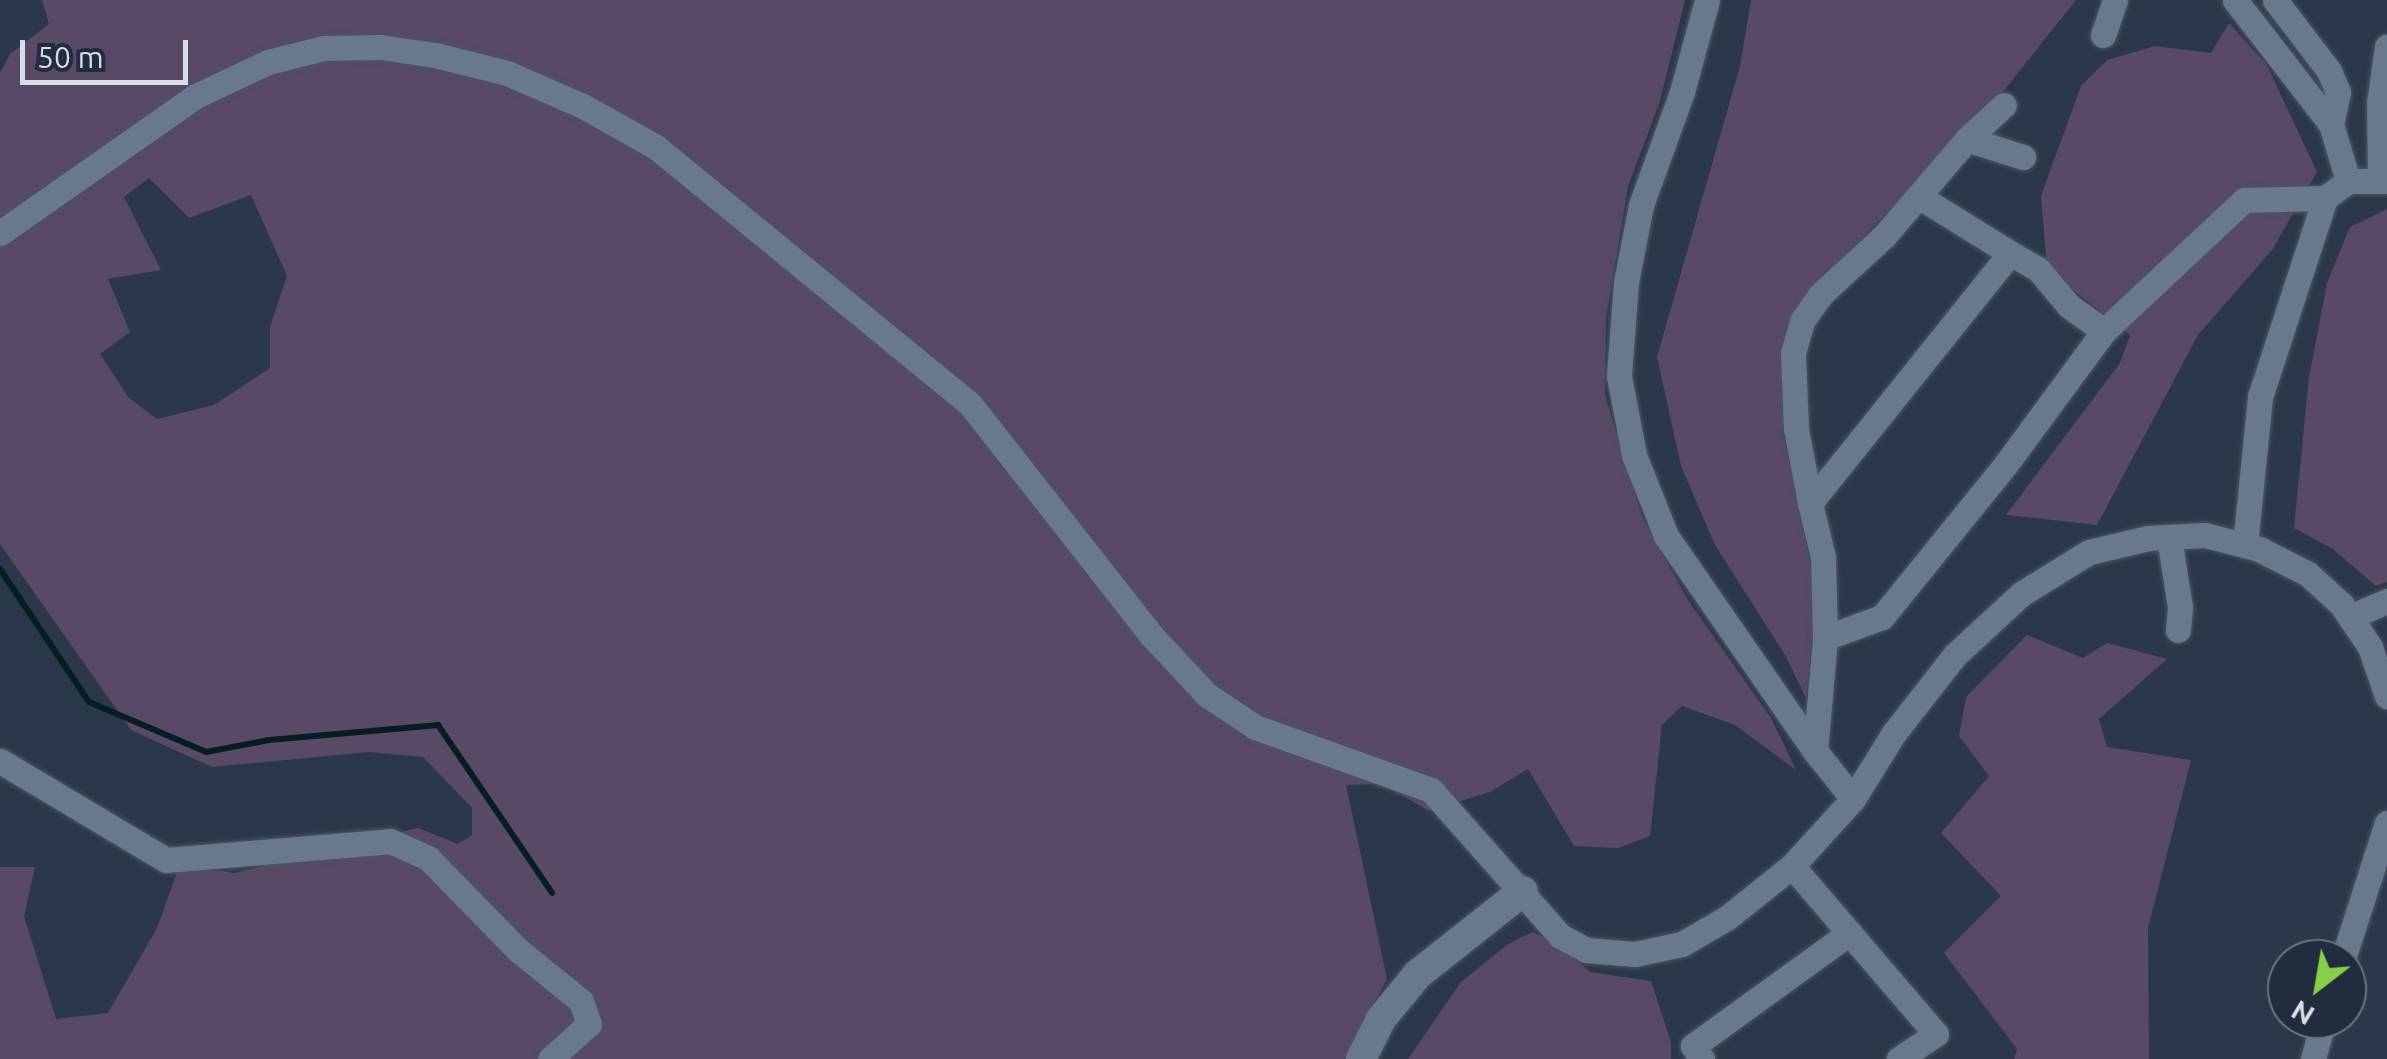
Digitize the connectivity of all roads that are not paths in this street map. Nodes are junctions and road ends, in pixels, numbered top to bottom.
1 (1707, 0) edge
2 (2115, 0) edge
3 (2235, 0) edge
4 (2275, 0) edge
5 (2103, 36) dead end
6 (2387, 47) edge
7 (2004, 105) dead end
8 (2331, 124) junction
9 (1966, 139) junction
10 (2023, 157) dead end
11 (2383, 180) edge
12 (2348, 181) junction
13 (1918, 196) junction
14 (2325, 198) junction
15 (0, 233) edge
16 (2010, 254) junction
17 (2104, 331) junction
18 (1810, 503) junction
19 (2169, 537) junction
20 (2245, 545) junction
21 (2387, 601) edge
22 (2350, 617) junction
23 (2178, 630) dead end
24 (1825, 638) junction
25 (2387, 696) edge
26 (1815, 752) junction
27 (0, 761) edge
28 (1853, 800) junction
29 (2387, 823) edge
30 (1792, 866) junction
31 (1523, 891) junction
32 (1849, 933) junction
33 (2349, 939) edge
34 (550, 1059) edge
35 (1361, 1059) edge
36 (1702, 1059) edge
37 (1899, 1059) edge

1 - 26 street
2 - 5 street
3 - 8 street
4 - 8 street
6 - 11 street
7 - 9 street
8 - 12 street
9 - 10 street
9 - 13 street
11 - 12 street
12 - 14 street
13 - 16 street
13 - 18 street
14 - 17 street
14 - 20 street
15 - 31 street
16 - 17 street
16 - 18 street
17 - 24 street
18 - 24 street
19 - 20 street
19 - 23 street
19 - 28 street
20 - 22 street
21 - 22 street
22 - 25 street
24 - 26 street
26 - 28 street
27 - 34 street
28 - 30 street
29 - 33 street
30 - 31 street
30 - 32 street
31 - 35 street
32 - 36 street
32 - 37 street

